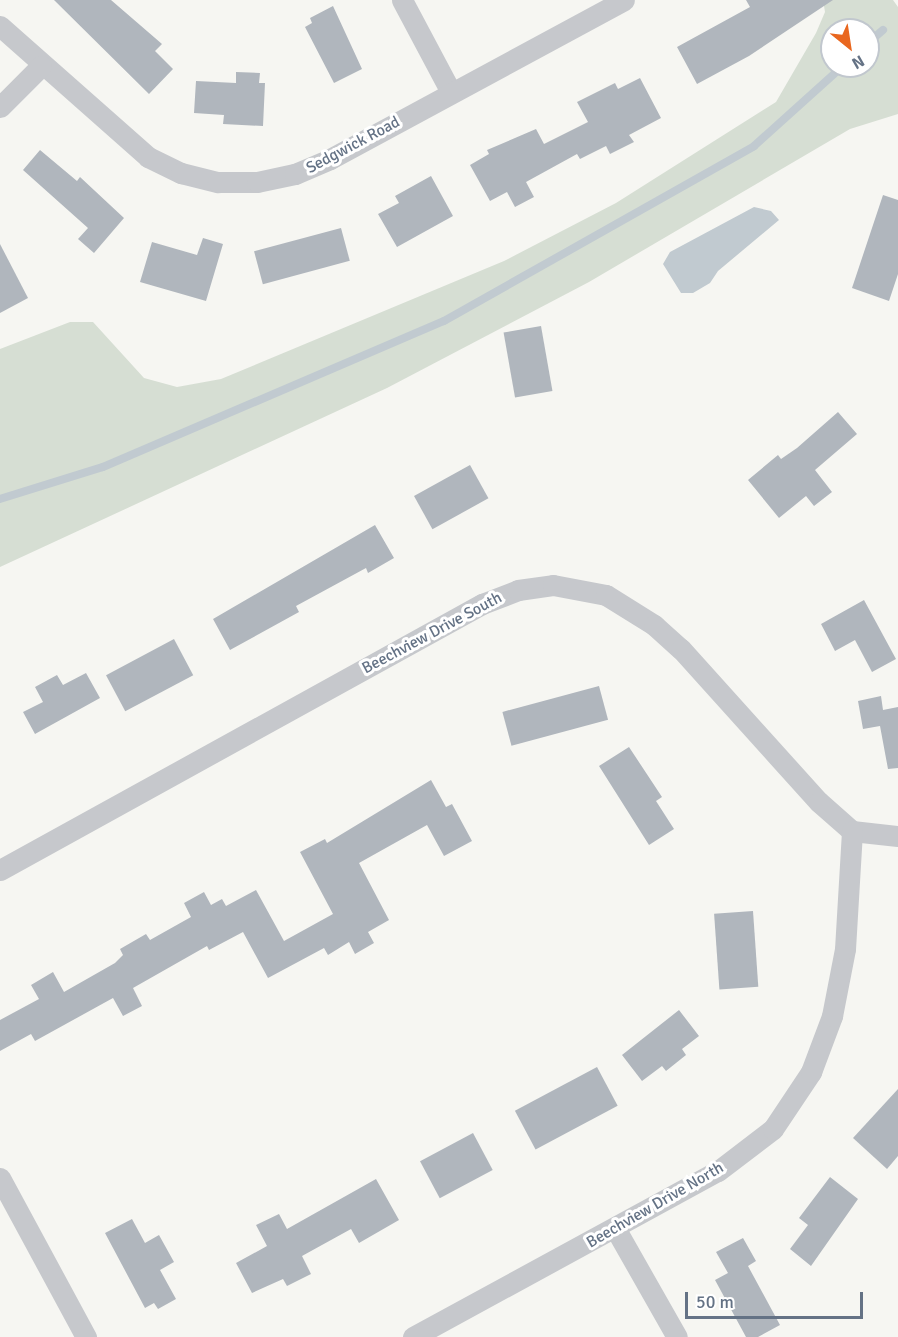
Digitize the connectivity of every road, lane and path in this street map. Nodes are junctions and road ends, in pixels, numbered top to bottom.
1 (402, 0) edge
2 (624, 0) edge
3 (0, 26) edge
4 (40, 66) junction
5 (451, 92) junction
6 (0, 107) edge
7 (852, 831) junction
8 (898, 836) edge
9 (0, 870) edge
10 (0, 1178) edge
11 (615, 1228) junction
12 (86, 1337) edge
13 (413, 1337) edge
14 (677, 1337) edge

1 - 5 street
2 - 5 street, Sedgwick Road
3 - 4 street, Sedgwick Road
4 - 5 street, Sedgwick Road
4 - 6 street
7 - 8 street
7 - 9 street, Beechview Drive South
7 - 11 street, Beechview Drive North
10 - 12 street
11 - 13 street, Beechview Drive North
11 - 14 street

